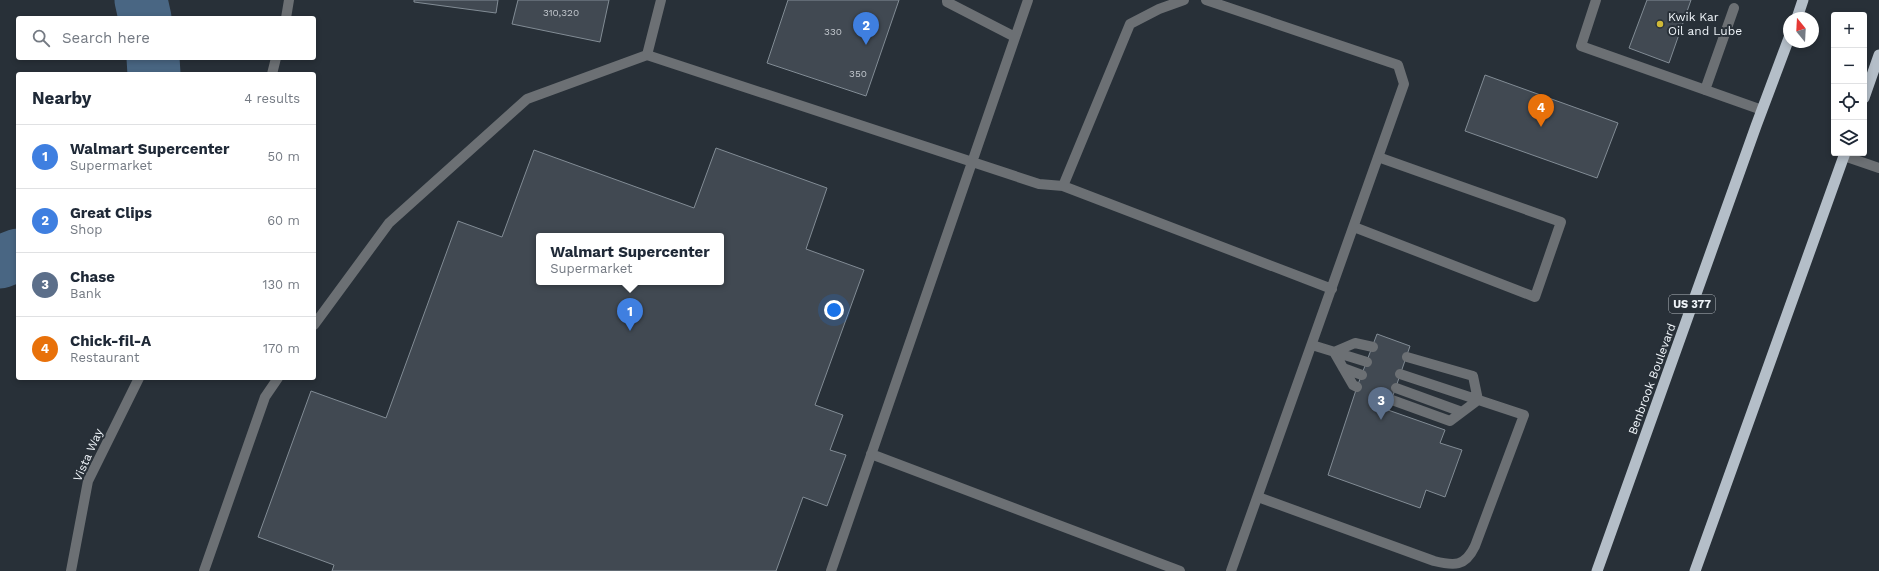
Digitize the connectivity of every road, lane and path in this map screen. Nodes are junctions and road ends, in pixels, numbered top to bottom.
1 (289, 0) edge
2 (661, 0) edge
3 (947, 0) edge
4 (1028, 0) edge
5 (1184, 0) edge
6 (1206, 0) edge
7 (1596, 0) edge
8 (1803, 0) edge
9 (1734, 8) dead end
10 (1799, 12) edge
11 (286, 16) edge
12 (1015, 37) junction
13 (1785, 48) edge
14 (647, 55) junction
15 (1879, 55) edge
16 (276, 60) edge
17 (272, 72) edge
18 (1867, 89) edge
19 (1705, 90) junction
20 (1762, 110) junction
21 (1843, 156) edge
22 (1849, 156) edge
23 (1378, 157) junction
24 (973, 161) junction
25 (1879, 168) edge
26 (1063, 186) junction
27 (1354, 227) junction
28 (1332, 289) junction
29 (316, 322) edge
30 (1312, 345) junction
31 (1373, 347) dead end
32 (1334, 352) junction
33 (1407, 357) dead end
34 (1367, 362) dead end
35 (1343, 368) junction
36 (1400, 374) dead end
37 (1362, 375) dead end
38 (138, 380) edge
39 (277, 380) edge
40 (1357, 387) dead end
41 (1396, 388) dead end
42 (1392, 400) dead end
43 (1478, 400) junction
44 (1462, 412) junction
45 (871, 454) junction
46 (1258, 497) junction
47 (71, 571) edge
48 (204, 571) edge
49 (832, 571) edge
50 (1180, 571) edge
51 (1231, 571) edge
52 (1597, 571) edge
53 (1695, 571) edge

1 - 11 street
2 - 14 street
3 - 12 street
4 - 12 street
5 - 26 street
6 - 23 street
7 - 19 street
8 - 10 highway
9 - 19 street
12 - 24 street
13 - 20 highway, Benbrook Boulevard / US 377
14 - 24 street
14 - 29 street
15 - 18 highway
16 - 17 street
19 - 20 street
20 - 52 highway, Benbrook Boulevard / US 377
21 - 53 highway
22 - 25 street
23 - 27 street
23 - 27 street
24 - 26 street
24 - 45 street
26 - 28 street
27 - 28 street
28 - 30 street
30 - 32 street
30 - 46 street
31 - 32 street
32 - 34 street
32 - 35 street
33 - 43 street
35 - 37 street
35 - 40 street
36 - 43 street
38 - 47 street, Vista Way
39 - 48 street
41 - 44 street
42 - 44 street
43 - 44 street
43 - 46 street
45 - 49 street
45 - 50 street
46 - 51 street

